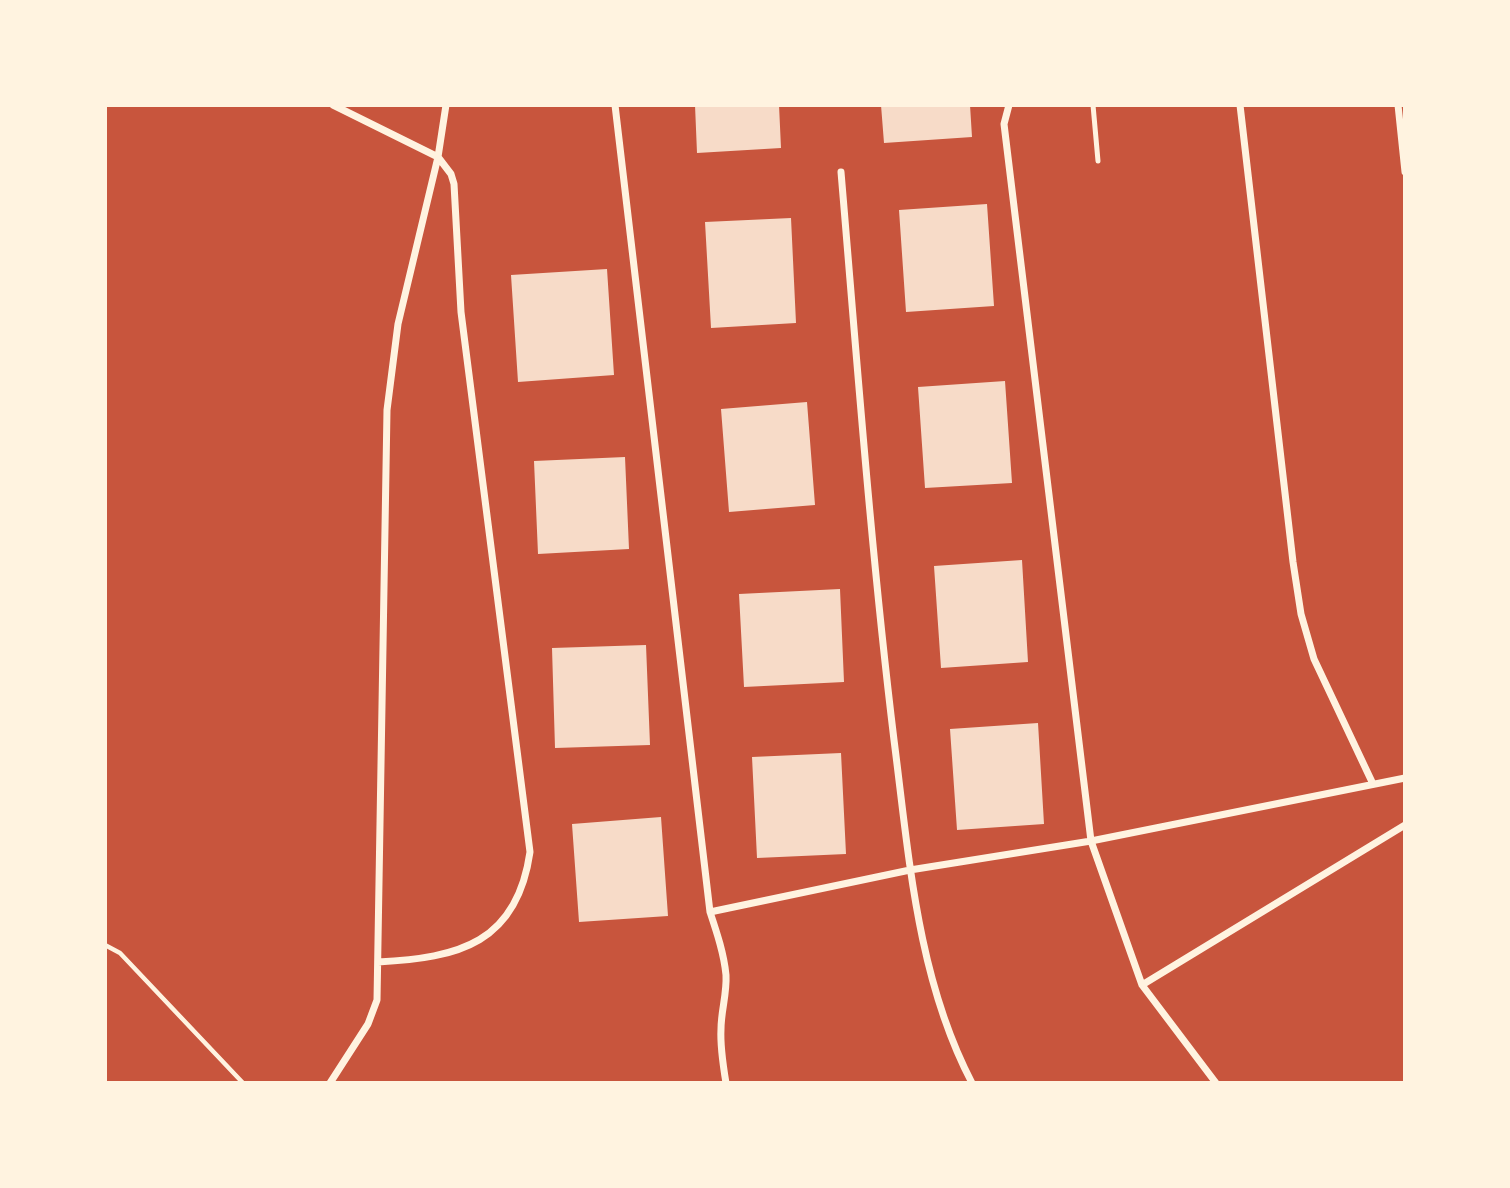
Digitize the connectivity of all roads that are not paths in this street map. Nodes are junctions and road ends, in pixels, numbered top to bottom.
1 (333, 105) edge
2 (446, 105) edge
3 (615, 105) edge
4 (1009, 105) edge
5 (1093, 105) edge
6 (1240, 105) edge
7 (1398, 105) edge
8 (438, 157) junction
9 (1098, 161) dead end
10 (841, 172) dead end
11 (1405, 172) edge
12 (1405, 778) edge
13 (1373, 784) junction
14 (1405, 825) edge
15 (1091, 841) junction
16 (910, 870) junction
17 (710, 912) junction
18 (378, 962) junction
19 (1142, 985) junction
20 (330, 1083) edge
21 (726, 1083) edge
22 (972, 1083) edge
23 (1216, 1083) edge

1 - 8 street
2 - 8 street
3 - 17 street
4 - 15 street
5 - 9 lane
6 - 13 street
7 - 11 street
8 - 18 street
8 - 18 street
10 - 16 street
12 - 13 street
13 - 15 street
14 - 19 street
15 - 16 street
15 - 19 street
16 - 17 street
16 - 22 street
17 - 21 street
18 - 20 street
19 - 23 street

